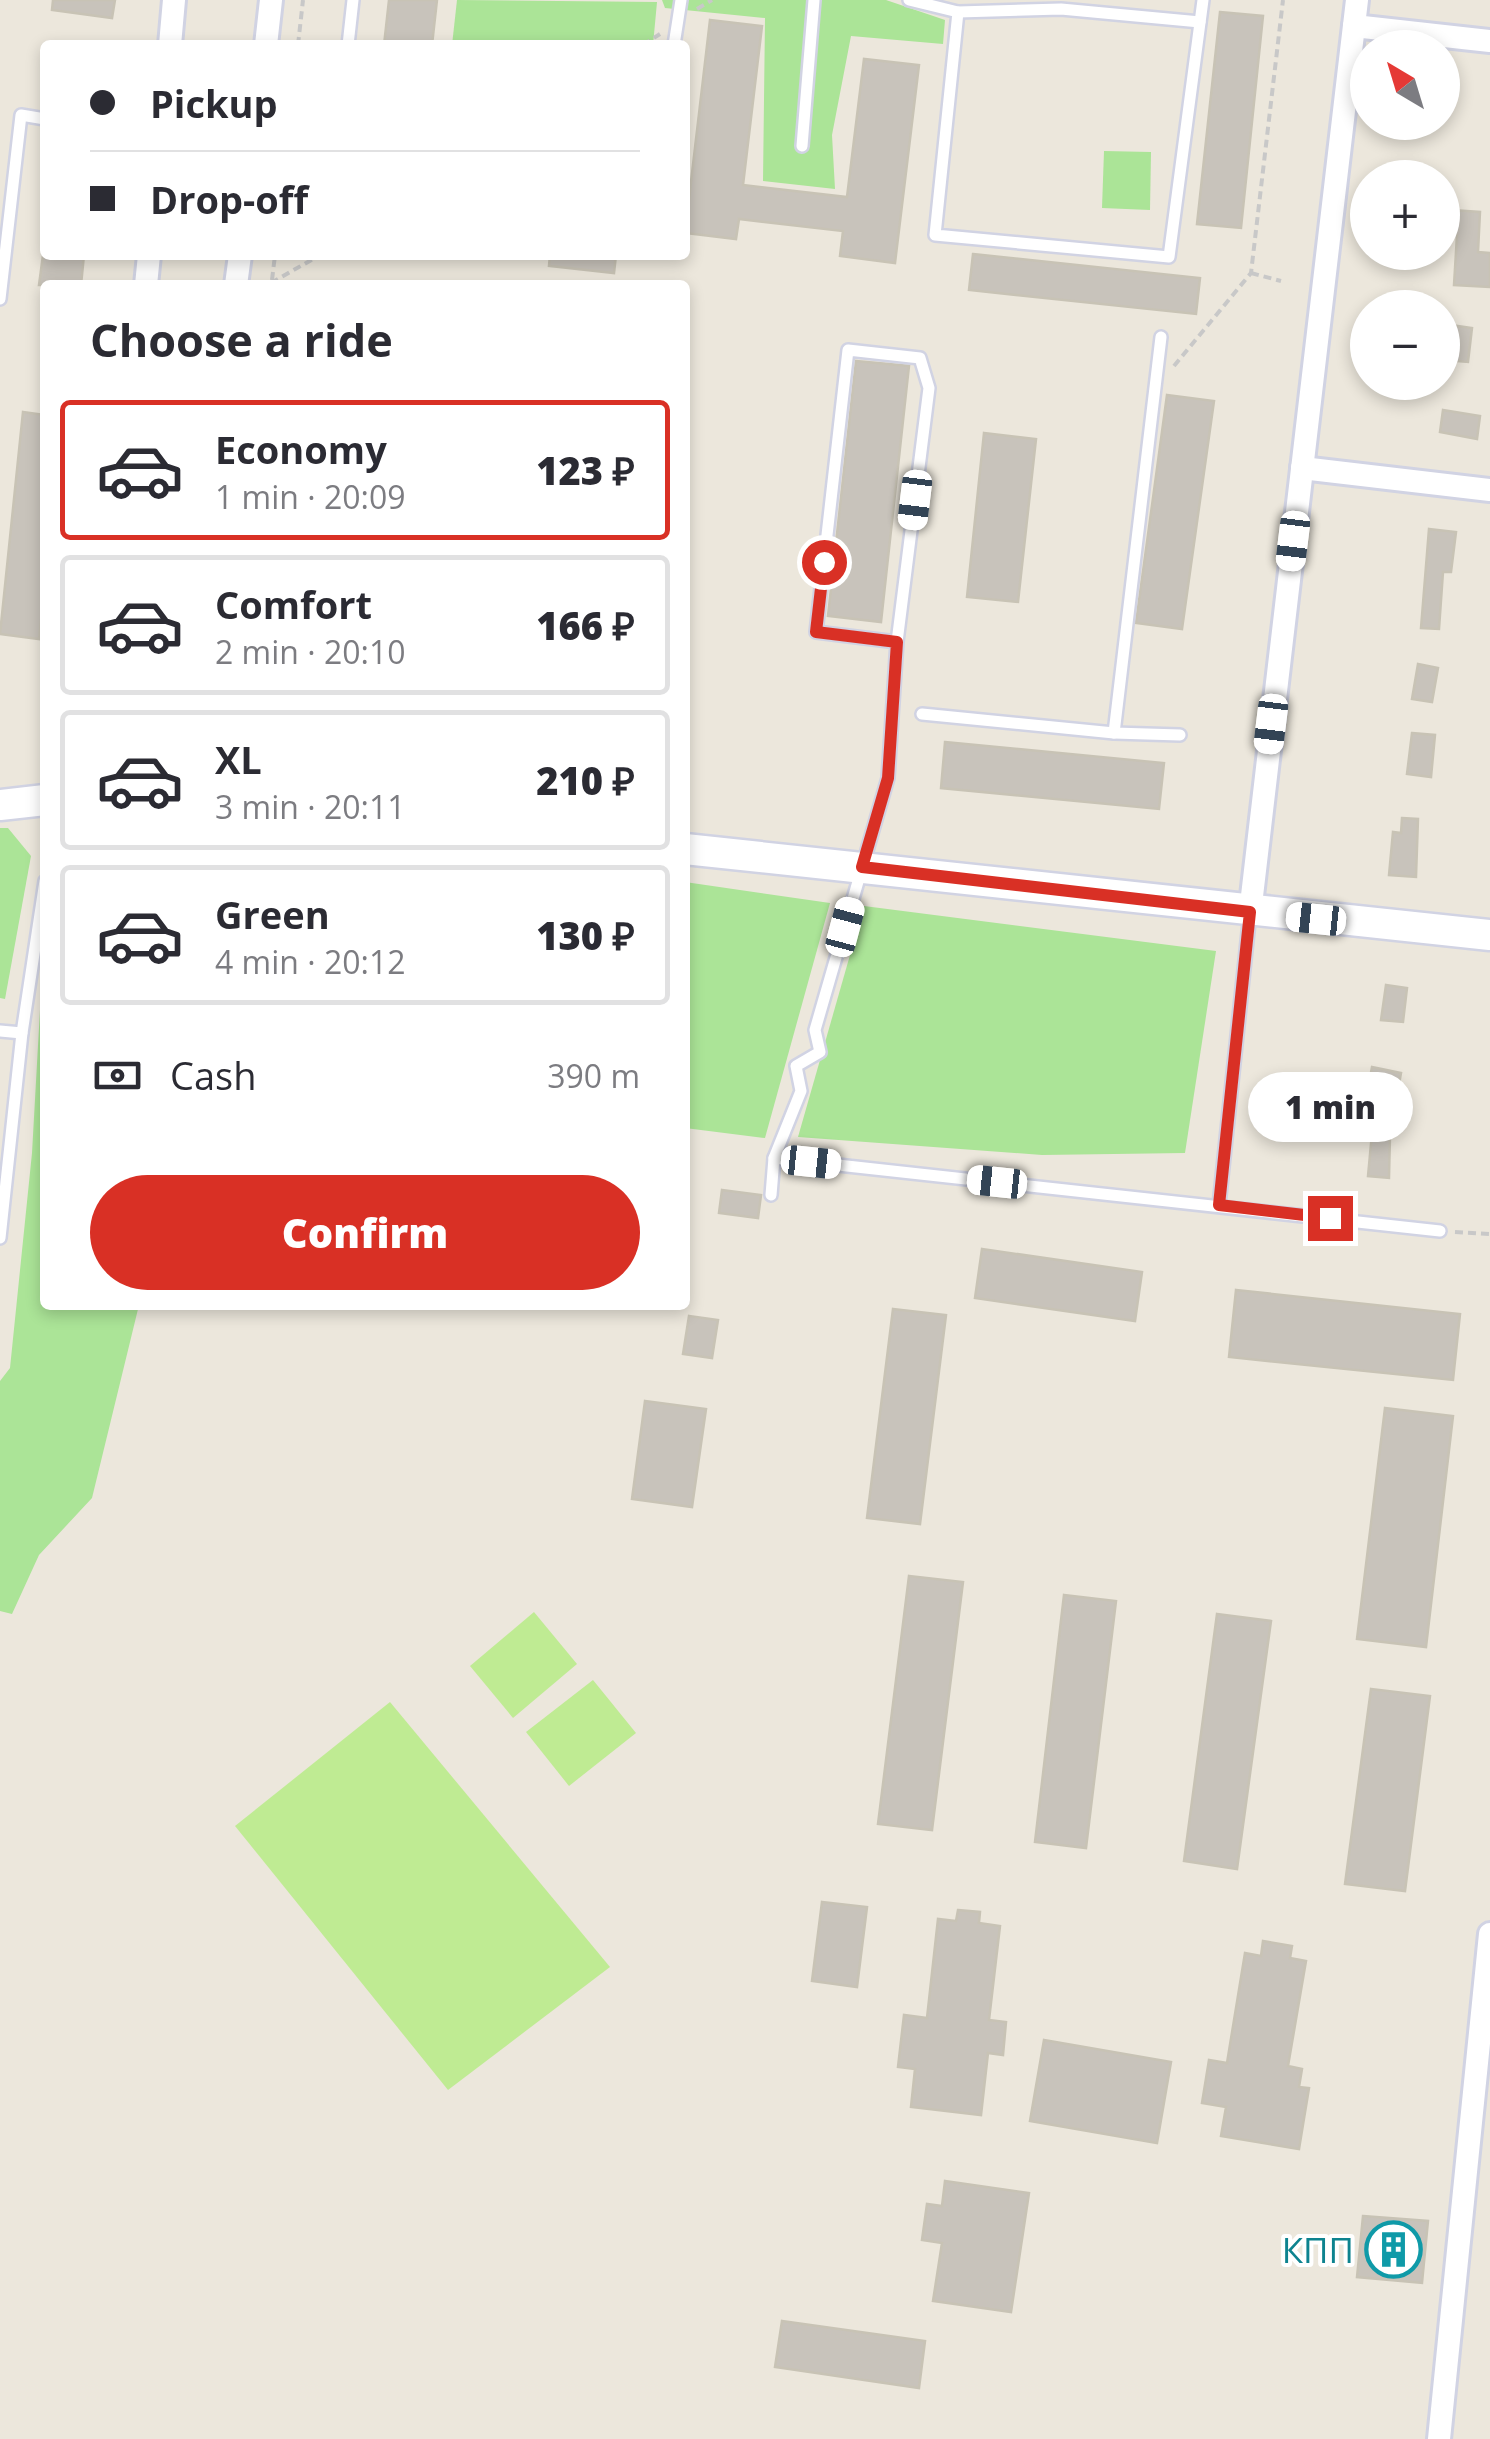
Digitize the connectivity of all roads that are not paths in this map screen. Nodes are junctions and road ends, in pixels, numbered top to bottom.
1 (174, 0) edge
2 (271, 0) edge
3 (353, 0) edge
4 (682, 0) edge
5 (814, 0) edge
6 (909, 0) edge
7 (1203, 0) edge
8 (1357, 0) edge
9 (1061, 4) edge
10 (958, 12) junction
11 (1200, 22) junction
12 (1354, 26) junction
13 (170, 40) edge
14 (267, 40) edge
15 (349, 40) edge
16 (675, 40) edge
17 (1490, 41) edge
18 (40, 118) edge
19 (802, 146) dead end
20 (0, 299) edge
21 (1161, 338) dead end
22 (1302, 468) junction
23 (1490, 490) edge
24 (897, 642) junction
25 (922, 714) dead end
26 (1114, 733) junction
27 (1180, 735) dead end
28 (40, 801) edge
29 (0, 805) edge
30 (690, 850) edge
31 (862, 867) junction
32 (1250, 912) junction
33 (40, 914) edge
34 (1490, 935) edge
35 (0, 1031) edge
36 (22, 1033) junction
37 (774, 1158) junction
38 (771, 1195) dead end
39 (1219, 1205) junction
40 (1440, 1231) road end
41 (0, 1238) edge
42 (1490, 1934) edge
43 (1439, 2439) edge

1 - 13 street
2 - 14 street
3 - 15 lane
4 - 16 lane
5 - 19 lane
6 - 10 lane
7 - 11 lane
8 - 12 street
9 - 10 lane
9 - 11 lane
10 - 11 lane
12 - 17 street
12 - 22 street
18 - 20 lane
21 - 26 lane
22 - 23 street
22 - 32 street
24 - 24 lane
24 - 31 lane
25 - 26 lane
26 - 27 lane
28 - 29 main road
30 - 31 main road
31 - 32 main road
31 - 37 lane
32 - 34 main road
32 - 39 lane
33 - 36 lane
35 - 36 lane
36 - 41 lane
37 - 38 lane
37 - 39 lane
39 - 40 lane
42 - 43 street

